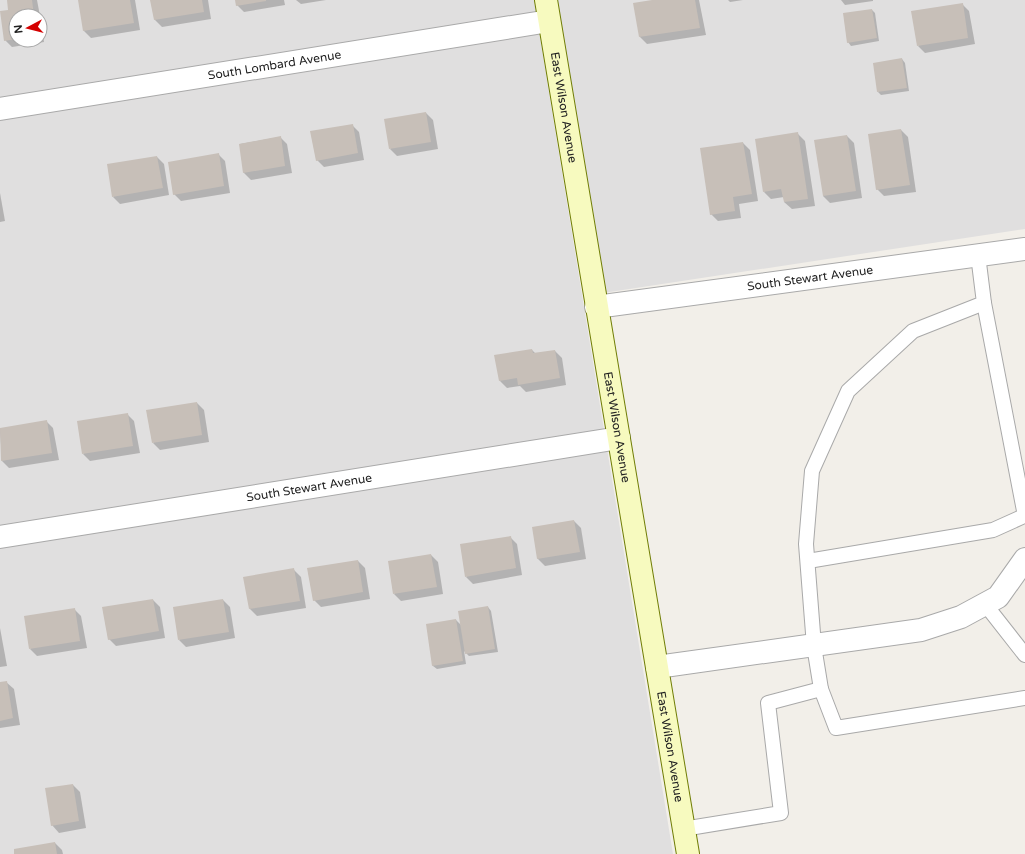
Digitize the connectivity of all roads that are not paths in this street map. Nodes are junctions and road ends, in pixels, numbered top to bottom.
1 (546, 0) edge
2 (549, 22) junction
3 (0, 109) edge
4 (1025, 249) edge
5 (978, 255) junction
6 (984, 303) junction
7 (596, 307) junction
8 (619, 438) junction
9 (1024, 516) edge
10 (0, 536) edge
11 (1025, 559) edge
12 (808, 561) junction
13 (1018, 578) edge
14 (985, 604) junction
15 (814, 646) junction
16 (1025, 655) edge
17 (657, 667) junction
18 (820, 689) junction
19 (1025, 698) edge
20 (683, 829) junction
21 (688, 854) edge

1 - 2 street, East Wilson Avenue
2 - 3 street, South Lombard Avenue
2 - 7 street, East Wilson Avenue
4 - 5 street, South Stewart Avenue
5 - 6 lane
5 - 7 street, South Stewart Avenue
6 - 9 lane
6 - 12 lane
7 - 8 street, East Wilson Avenue
8 - 10 street, South Stewart Avenue
8 - 17 street, East Wilson Avenue
9 - 12 lane
11 - 13 street
12 - 15 lane
13 - 14 street
14 - 15 street
14 - 16 lane
15 - 17 street
15 - 18 lane
17 - 20 street, East Wilson Avenue
18 - 19 lane
18 - 20 lane
20 - 21 street, East Wilson Avenue

